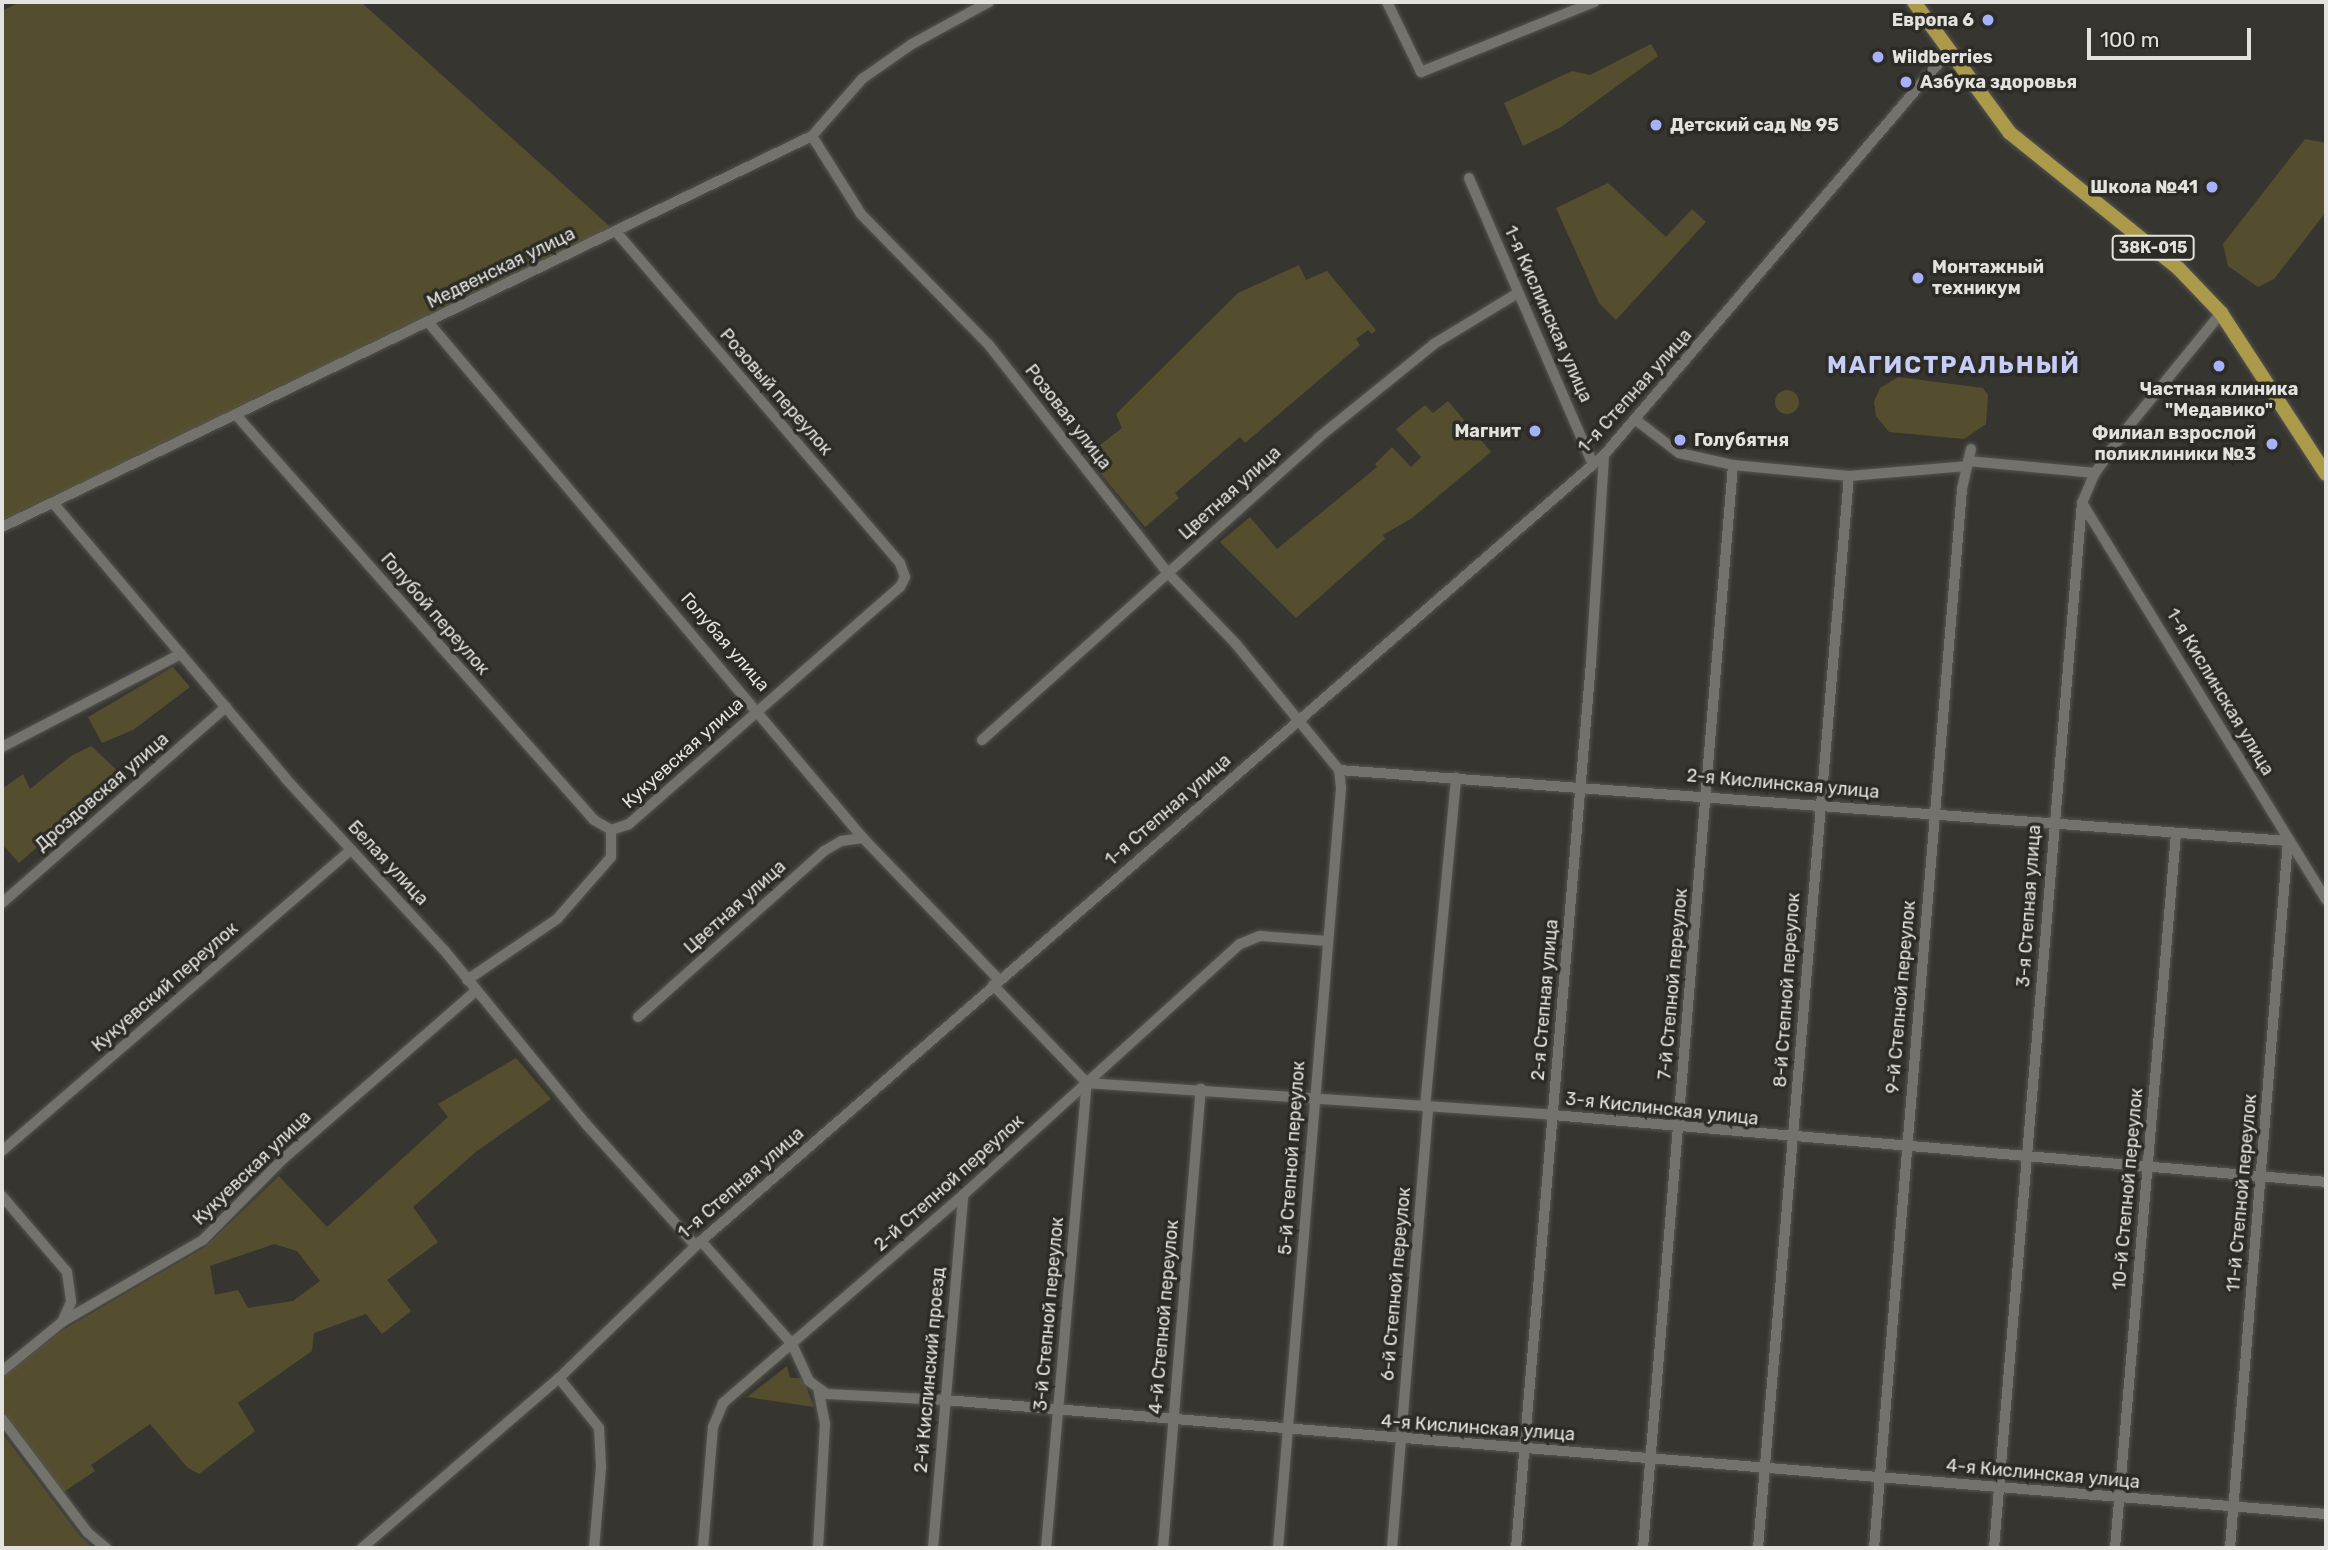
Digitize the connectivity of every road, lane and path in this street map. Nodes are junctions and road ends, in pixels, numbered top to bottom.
1 (989, 2) edge
2 (1387, 2) edge
3 (1594, 2) edge
4 (1914, 2) edge
5 (1949, 51) junction
6 (812, 136) junction
7 (1469, 178) dead end
8 (616, 232) junction
9 (1518, 293) junction
10 (2221, 313) junction
11 (428, 323) junction
12 (237, 416) junction
13 (1636, 421) junction
14 (1972, 449) dead end
15 (1604, 455) junction
16 (1593, 464) junction
17 (1967, 464) junction
18 (1732, 465) junction
19 (2095, 473) junction
20 (2326, 474) edge
21 (1849, 476) junction
22 (2082, 503) junction
23 (54, 504) junction
24 (2, 527) edge
25 (1167, 572) junction
26 (905, 577) joint
27 (181, 654) junction
28 (226, 707) junction
29 (759, 709) junction
30 (1298, 721) junction
31 (982, 740) dead end
32 (2, 747) edge
33 (1339, 770) junction
34 (1456, 777) junction
35 (1581, 785) junction
36 (1706, 796) junction
37 (1818, 803) junction
38 (1934, 815) junction
39 (2053, 823) junction
40 (611, 830) junction
41 (2176, 834) junction
42 (863, 838) junction
43 (2288, 841) junction
44 (351, 850) junction
45 (2326, 901) edge
46 (2, 903) edge
47 (1326, 941) junction
48 (467, 980) junction
49 (996, 982) junction
50 (476, 991) junction
51 (638, 1017) dead end
52 (1087, 1083) junction
53 (1201, 1089) junction
54 (1314, 1098) junction
55 (1427, 1107) junction
56 (1553, 1115) junction
57 (1679, 1128) junction
58 (1793, 1139) junction
59 (1905, 1149) junction
60 (2, 1151) edge
61 (2027, 1159) junction
62 (2147, 1168) junction
63 (2261, 1177) junction
64 (2326, 1182) edge
65 (963, 1195) junction
66 (2, 1196) edge
67 (698, 1243) junction
68 (62, 1322) junction
69 (792, 1344) junction
70 (2, 1371) edge
71 (559, 1378) junction
72 (819, 1392) junction
73 (945, 1400) junction
74 (1058, 1412) junction
75 (2, 1419) edge
76 (1173, 1421) junction
77 (1288, 1429) junction
78 (1401, 1441) junction
79 (1524, 1450) junction
80 (1650, 1459) junction
81 (1765, 1468) junction
82 (1879, 1479) junction
83 (1999, 1487) junction
84 (2119, 1497) junction
85 (2233, 1508) junction
86 (2326, 1514) edge
87 (106, 1548) edge
88 (362, 1548) edge
89 (594, 1548) edge
90 (704, 1548) edge
91 (818, 1548) edge
92 (933, 1548) edge
93 (1046, 1548) edge
94 (1163, 1548) edge
95 (1278, 1548) edge
96 (1392, 1548) edge
97 (1517, 1548) edge
98 (1643, 1548) edge
99 (1758, 1548) edge
100 (1874, 1548) edge
101 (1994, 1548) edge
102 (2115, 1548) edge
103 (2230, 1548) edge

1 - 6 street, Медвенская улица
2 - 3 street
4 - 5 main road, 38К-015
5 - 10 main road, 38К-015
5 - 13 street, 1-я Степная улица
6 - 8 street, Медвенская улица
6 - 25 street, Розовая улица
7 - 9 street, 1-я Кислинская улица
8 - 11 street, Медвенская улица
8 - 26 street, Розовый переулок
9 - 16 street, 1-я Кислинская улица
9 - 25 street, Цветная улица
10 - 19 street, 3-я Степная улица
10 - 20 main road, 38К-015
11 - 12 street, Медвенская улица
11 - 29 street, Голубая улица
12 - 23 street, Медвенская улица
12 - 40 street, Голубой переулок
13 - 15 street, 1-я Степная улица
13 - 18 street
14 - 17 street, 9-й Степной переулок
15 - 16 street, 1-я Степная улица
15 - 35 street, 2-я Степная улица
16 - 30 street, 1-я Степная улица
17 - 19 street
17 - 21 street
17 - 38 street, 9-й Степной переулок
18 - 21 street
18 - 36 street, 7-й Степной переулок
19 - 22 street, 3-я Степная улица
21 - 37 street, 8-й Степной переулок
22 - 39 street, 3-я Степная улица
22 - 43 street, 1-я Кислинская улица
23 - 24 street, Медвенская улица
23 - 27 street, Белая улица
25 - 30 street, Розовая улица
25 - 31 street, Цветная улица
26 - 29 street, Кукуевская улица
27 - 28 street, Белая улица
27 - 32 street
28 - 44 street, Белая улица
28 - 46 street, Дроздовская улица
29 - 40 street, Кукуевская улица
29 - 42 street, Голубая улица
30 - 33 street
30 - 49 street, 1-я Степная улица
33 - 34 street, 2-я Кислинская улица
33 - 47 street, 5-й Степной переулок
34 - 35 street, 2-я Кислинская улица
34 - 55 street, 6-й Степной переулок
35 - 36 street, 2-я Кислинская улица
35 - 56 street, 2-я Степная улица
36 - 37 street, 2-я Кислинская улица
36 - 57 street, 7-й Степной переулок
37 - 38 street, 2-я Кислинская улица
37 - 58 street, 8-й Степной переулок
38 - 39 street, 2-я Кислинская улица
38 - 59 street, 9-й Степной переулок
39 - 41 street, 2-я Кислинская улица
39 - 61 street, 3-я Степная улица
40 - 48 street
41 - 43 street, 2-я Кислинская улица
41 - 62 street, 10-й Степной переулок
42 - 49 street, Голубая улица
42 - 51 street, Цветная улица
43 - 45 street, 1-я Кислинская улица
43 - 63 street, 11-й Степной переулок
44 - 48 street, Белая улица
44 - 60 street, Кукуевский переулок
47 - 52 street, 2-й Степной переулок
47 - 54 street, 5-й Степной переулок
48 - 50 street, Белая улица
49 - 52 street
49 - 67 street, 1-я Степная улица
50 - 67 street, Белая улица
50 - 68 street, Кукуевская улица
52 - 53 street, 3-я Кислинская улица
52 - 65 street, 2-й Степной переулок
52 - 74 street, 3-й Степной переулок
53 - 54 street, 3-я Кислинская улица
53 - 76 street, 4-й Степной переулок
54 - 55 street, 3-я Кислинская улица
54 - 77 street, 5-й Степной переулок
55 - 56 street, 3-я Кислинская улица
55 - 78 street, 6-й Степной переулок
56 - 57 street, 3-я Кислинская улица
56 - 79 street, 2-я Степная улица
57 - 58 street, 3-я Кислинская улица
57 - 80 street, 7-й Степной переулок
58 - 59 street, 3-я Кислинская улица
58 - 81 street, 8-й Степной переулок
59 - 61 street, 3-я Кислинская улица
59 - 82 street, 9-й Степной переулок
61 - 62 street, 3-я Кислинская улица
61 - 83 street, 3-я Степная улица
62 - 63 street, 3-я Кислинская улица
62 - 84 street, 10-й Степной переулок
63 - 64 street, 3-я Кислинская улица
63 - 85 street, 11-й Степной переулок
65 - 69 street, 2-й Степной переулок
65 - 73 street, 2-й Кислинский проезд
66 - 68 street
67 - 69 street
67 - 71 street, 1-я Степная улица
68 - 70 street, Кукуевская улица
69 - 72 street
69 - 90 street, 2-й Степной переулок
71 - 88 street, 1-я Степная улица
71 - 89 street
72 - 73 street, 4-я Кислинская улица
72 - 91 street
73 - 74 street, 4-я Кислинская улица
73 - 92 street, 2-й Кислинский проезд
74 - 76 street, 4-я Кислинская улица
74 - 93 street, 3-й Степной переулок
75 - 87 street
76 - 77 street, 4-я Кислинская улица
76 - 94 street, 4-й Степной переулок
77 - 78 street, 4-я Кислинская улица
77 - 95 street, 5-й Степной переулок
78 - 79 street, 4-я Кислинская улица
78 - 96 street, 6-й Степной переулок
79 - 80 street, 4-я Кислинская улица
79 - 97 street, 2-я Степная улица
80 - 81 street, 4-я Кислинская улица
80 - 98 street, 7-й Степной переулок
81 - 82 street, 4-я Кислинская улица
81 - 99 street, 8-й Степной переулок
82 - 83 street, 4-я Кислинская улица
82 - 100 street, 9-й Степной переулок
83 - 84 street, 4-я Кислинская улица
83 - 101 street, 3-я Степная улица
84 - 85 street, 4-я Кислинская улица
84 - 102 street, 10-й Степной переулок
85 - 86 street, 4-я Кислинская улица
85 - 103 street, 11-й Степной переулок

